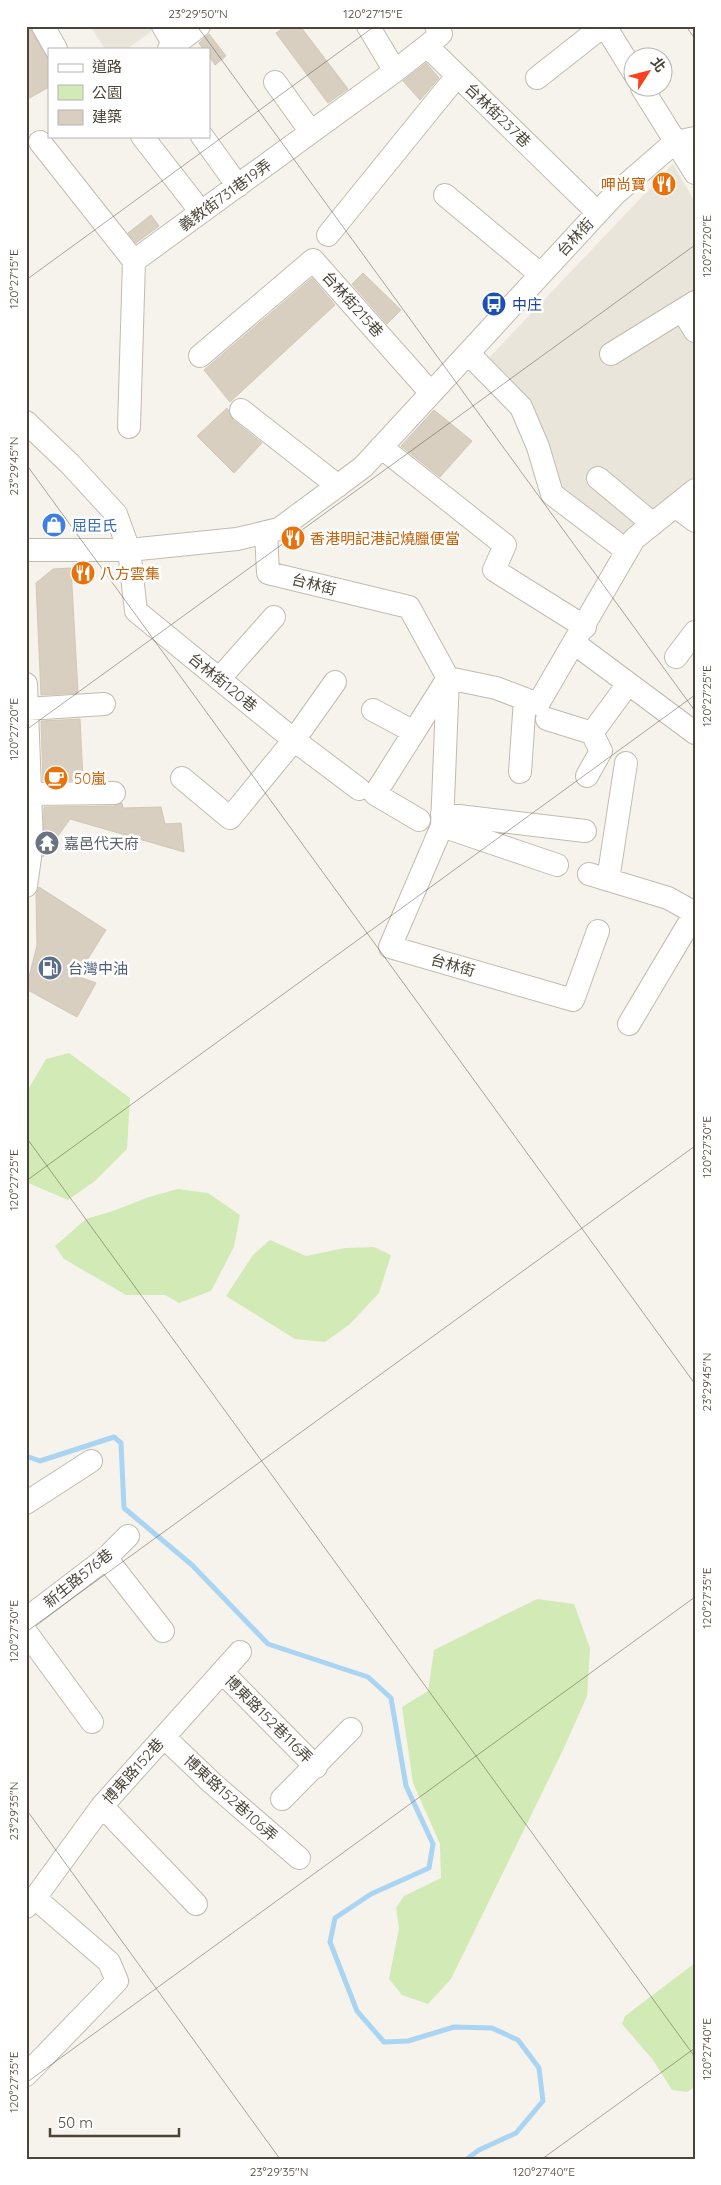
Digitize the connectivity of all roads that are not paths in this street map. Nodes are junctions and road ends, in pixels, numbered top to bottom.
1 (43, 26) edge
2 (199, 26) edge
3 (368, 26) edge
4 (604, 26) edge
5 (431, 36) edge
6 (169, 40) edge
7 (55, 48) edge
8 (624, 57) edge
9 (395, 71) junction
10 (457, 76) junction
11 (537, 78) dead end
12 (275, 82) dead end
13 (650, 98) edge
14 (311, 132) junction
15 (144, 138) edge
16 (203, 138) edge
17 (685, 140) edge
18 (38, 143) edge
19 (695, 173) edge
20 (238, 186) junction
21 (445, 195) dead end
22 (201, 212) junction
23 (597, 212) junction
24 (328, 235) dead end
25 (134, 261) junction
26 (540, 274) junction
27 (688, 306) edge
28 (695, 331) edge
29 (468, 353) junction
30 (611, 354) dead end
31 (200, 356) dead end
32 (431, 393) junction
33 (241, 410) dead end
34 (26, 422) edge
35 (129, 427) dead end
36 (381, 447) junction
37 (598, 478) dead end
38 (338, 486) junction
39 (695, 490) edge
40 (675, 506) junction
41 (695, 521) edge
42 (653, 524) junction
43 (266, 532) junction
44 (26, 550) edge
45 (129, 550) junction
46 (627, 552) junction
47 (274, 617) dead end
48 (695, 632) edge
49 (579, 635) junction
50 (676, 657) dead end
51 (448, 678) junction
52 (219, 679) junction
53 (336, 682) dead end
54 (26, 684) edge
55 (628, 684) junction
56 (525, 699) junction
57 (104, 704) dead end
58 (27, 709) edge
59 (372, 710) dead end
60 (547, 719) dead end
61 (414, 732) junction
62 (695, 733) edge
63 (592, 734) junction
64 (294, 740) junction
65 (626, 763) dead end
66 (520, 772) dead end
67 (587, 776) dead end
68 (182, 778) dead end
69 (367, 792) junction
70 (114, 793) dead end
71 (30, 794) junction
72 (419, 820) dead end
73 (442, 820) junction
74 (585, 831) dead end
75 (557, 865) dead end
76 (26, 886) edge
77 (695, 913) edge
78 (598, 931) dead end
79 (629, 1024) dead end
80 (91, 1461) dead end
81 (26, 1503) edge
82 (128, 1536) dead end
83 (106, 1558) junction
84 (26, 1619) edge
85 (163, 1631) dead end
86 (26, 1632) edge
87 (240, 1652) dead end
88 (222, 1672) junction
89 (92, 1722) dead end
90 (351, 1729) dead end
91 (164, 1737) junction
92 (316, 1767) junction
93 (282, 1800) dead end
94 (102, 1806) junction
95 (299, 1858) dead end
96 (31, 1902) edge
97 (196, 1904) dead end
98 (26, 2075) edge

1 - 7 street
2 - 6 street
3 - 9 street
4 - 8 street
4 - 11 street
5 - 9 street, 台林街237巷
5 - 10 street, 台林街237巷
9 - 14 street, 義教街731巷19弄
10 - 23 street, 台林街237巷
10 - 24 street
12 - 14 street
13 - 17 street
14 - 20 street, 義教街731巷19弄
15 - 22 street
16 - 20 street
17 - 19 street
17 - 23 street, 台林街
18 - 25 street
20 - 22 street, 義教街731巷19弄
21 - 26 street
22 - 25 street, 義教街731巷19弄
23 - 26 street, 台林街
25 - 35 street
26 - 29 street, 台林街
27 - 28 street
27 - 30 street
29 - 32 street, 台林街
29 - 46 street
31 - 32 street, 台林街215巷
32 - 36 street, 台林街
33 - 38 street
34 - 45 street, 台林街120巷
36 - 38 street, 台林街
36 - 49 street
37 - 42 street
38 - 43 street, 台林街
39 - 40 street
40 - 41 street
40 - 42 street
42 - 46 street
43 - 45 street, 台林街
43 - 51 street, 台林街
44 - 45 street, 台林街
45 - 52 street, 台林街120巷
46 - 49 street
47 - 52 street
48 - 50 street
49 - 55 street
49 - 56 street
51 - 56 street
51 - 61 street
51 - 73 street, 台林街
52 - 64 street, 台林街120巷
53 - 64 street
54 - 58 street
55 - 62 street
55 - 63 street
56 - 66 street
57 - 58 street
58 - 71 street
59 - 61 street
60 - 63 street
61 - 69 street
63 - 67 street
64 - 68 street
64 - 69 street, 台林街120巷
65 - 77 street
69 - 72 street, 台林街120巷
70 - 71 street
71 - 76 street
73 - 74 street
73 - 75 street
73 - 78 street, 台林街
77 - 79 street
80 - 81 street
82 - 83 street, 新生路576巷
83 - 84 street, 新生路576巷
83 - 85 street
86 - 89 street
87 - 88 street, 博東路152巷
88 - 91 street, 博東路152巷
88 - 92 street, 博東路152巷116弄
90 - 92 street, 博東路152巷116弄
91 - 94 street, 博東路152巷
91 - 95 street, 博東路152巷106弄
92 - 93 street, 博東路152巷116弄
94 - 96 street, 博東路152巷
94 - 97 street
96 - 98 street, 博東路152巷

